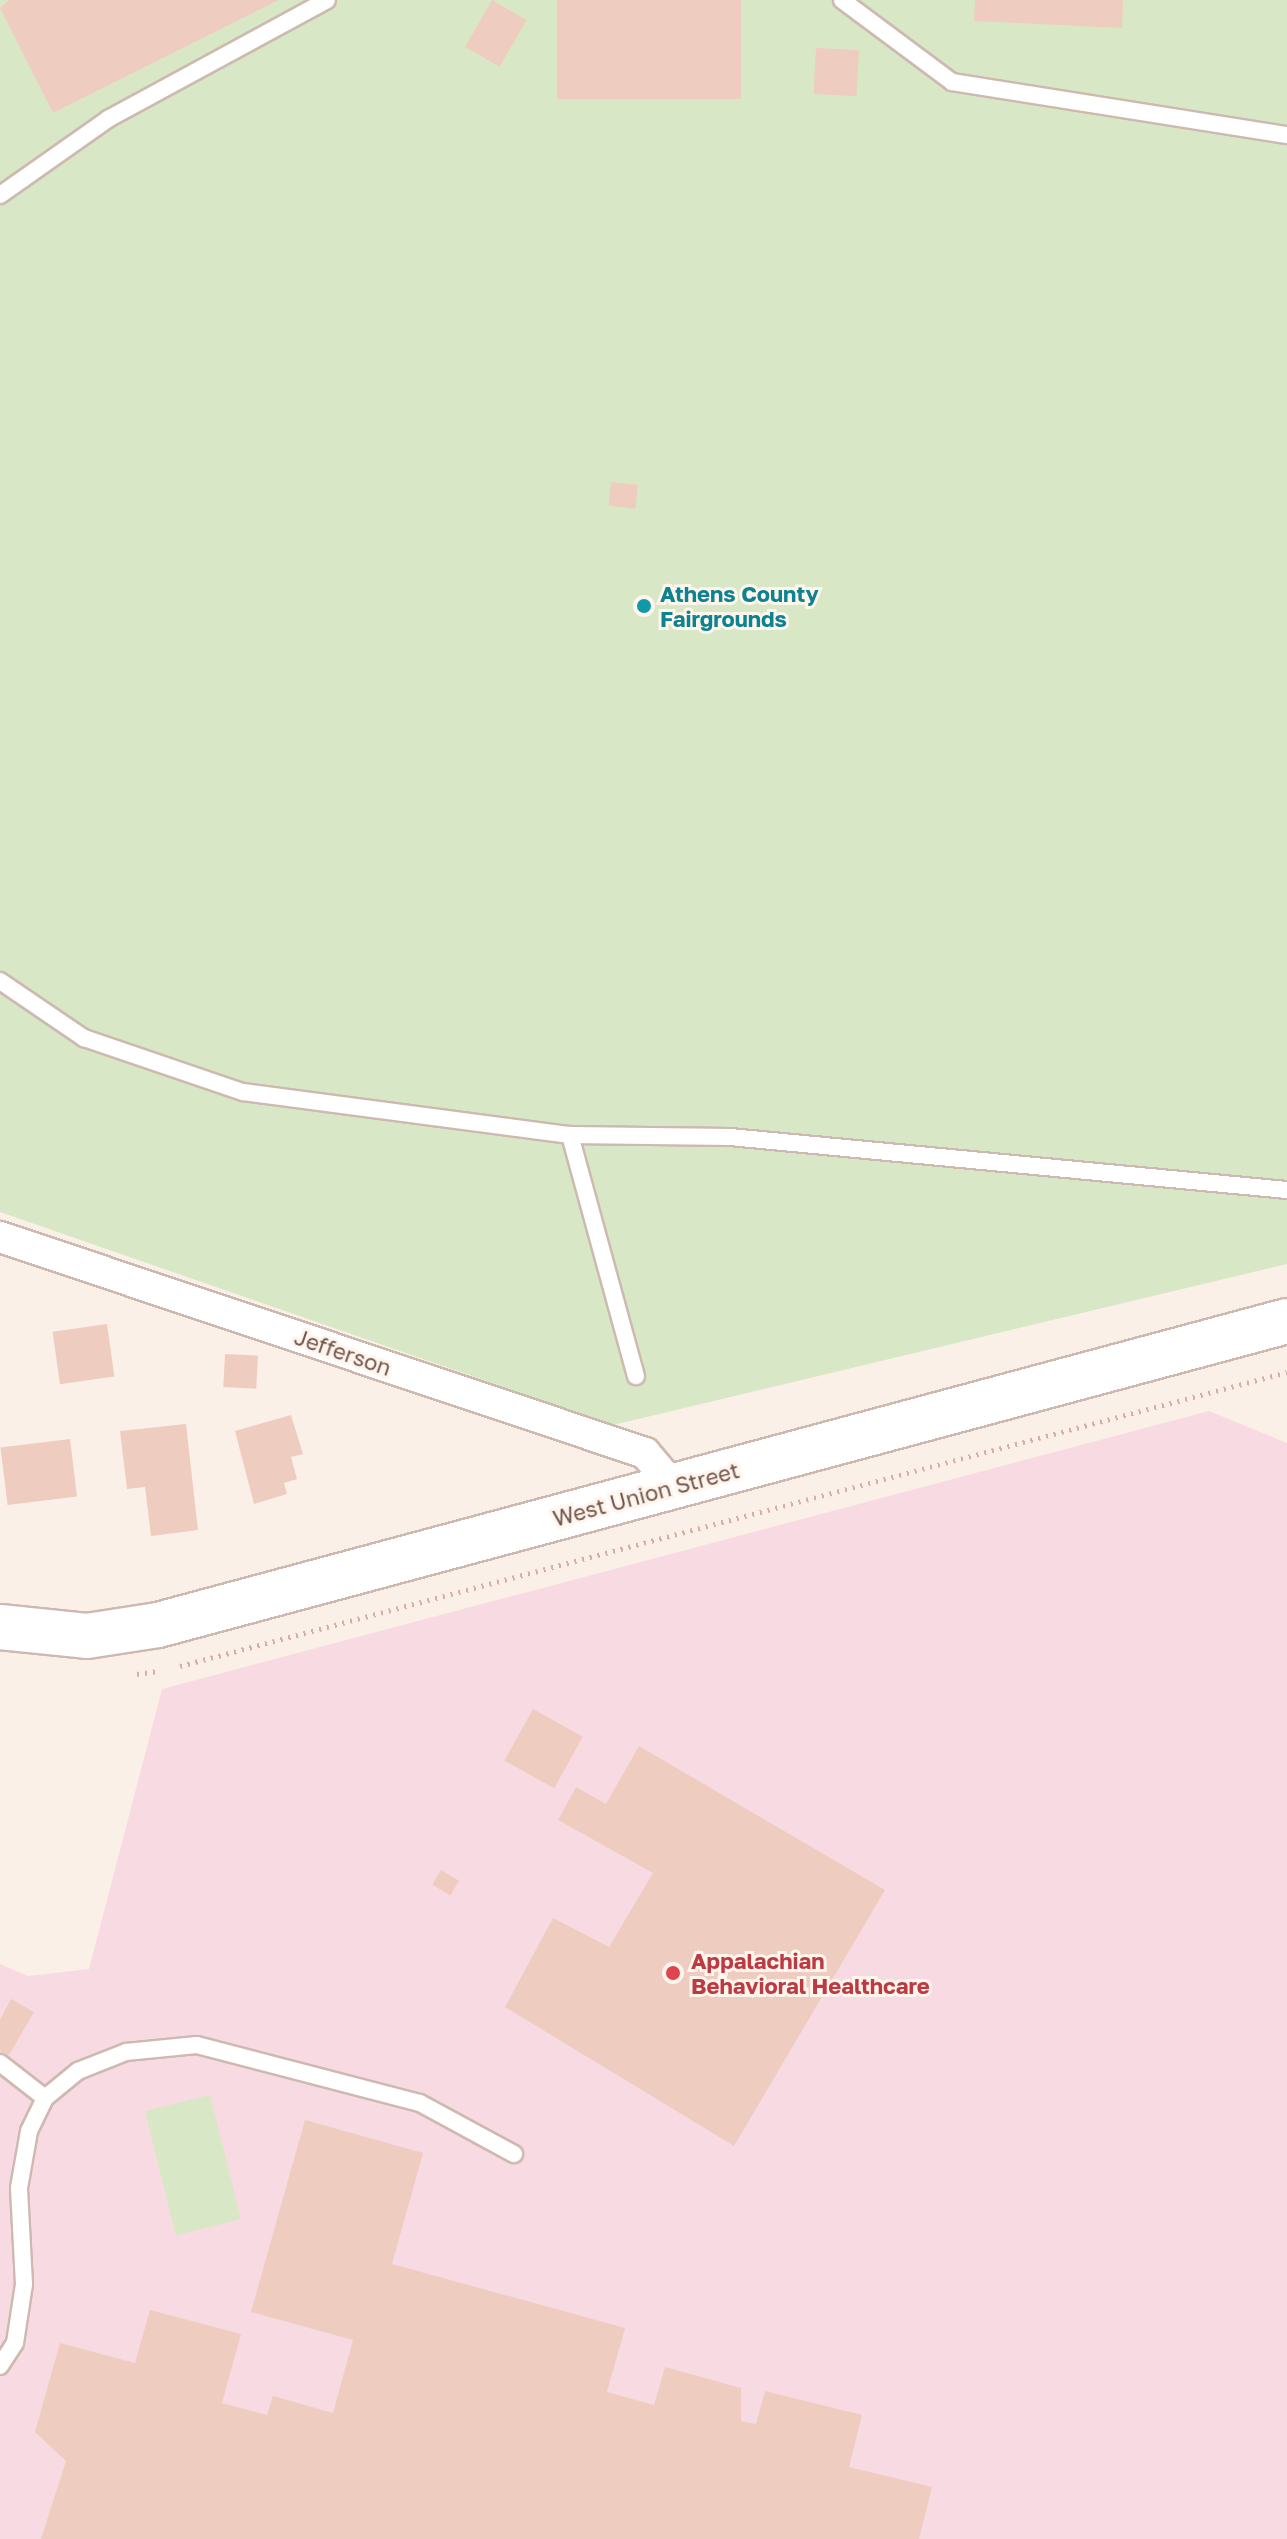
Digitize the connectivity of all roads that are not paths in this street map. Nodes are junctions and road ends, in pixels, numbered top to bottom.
1 (327, 0) edge
2 (842, 0) edge
3 (1287, 135) edge
4 (0, 195) edge
5 (0, 981) edge
6 (570, 1135) junction
7 (1287, 1190) edge
8 (0, 1237) edge
9 (1287, 1321) edge
10 (636, 1376) dead end
11 (673, 1486) junction
12 (0, 1627) edge
13 (0, 2063) edge
14 (45, 2098) junction
15 (514, 2154) dead end
16 (0, 2366) edge

1 - 4 lane
2 - 3 lane
5 - 6 lane
6 - 7 lane
6 - 10 lane
8 - 11 street, Jefferson
9 - 11 main road, West Union Street
11 - 12 main road, West Union Street
13 - 14 lane
14 - 15 lane
14 - 16 lane

